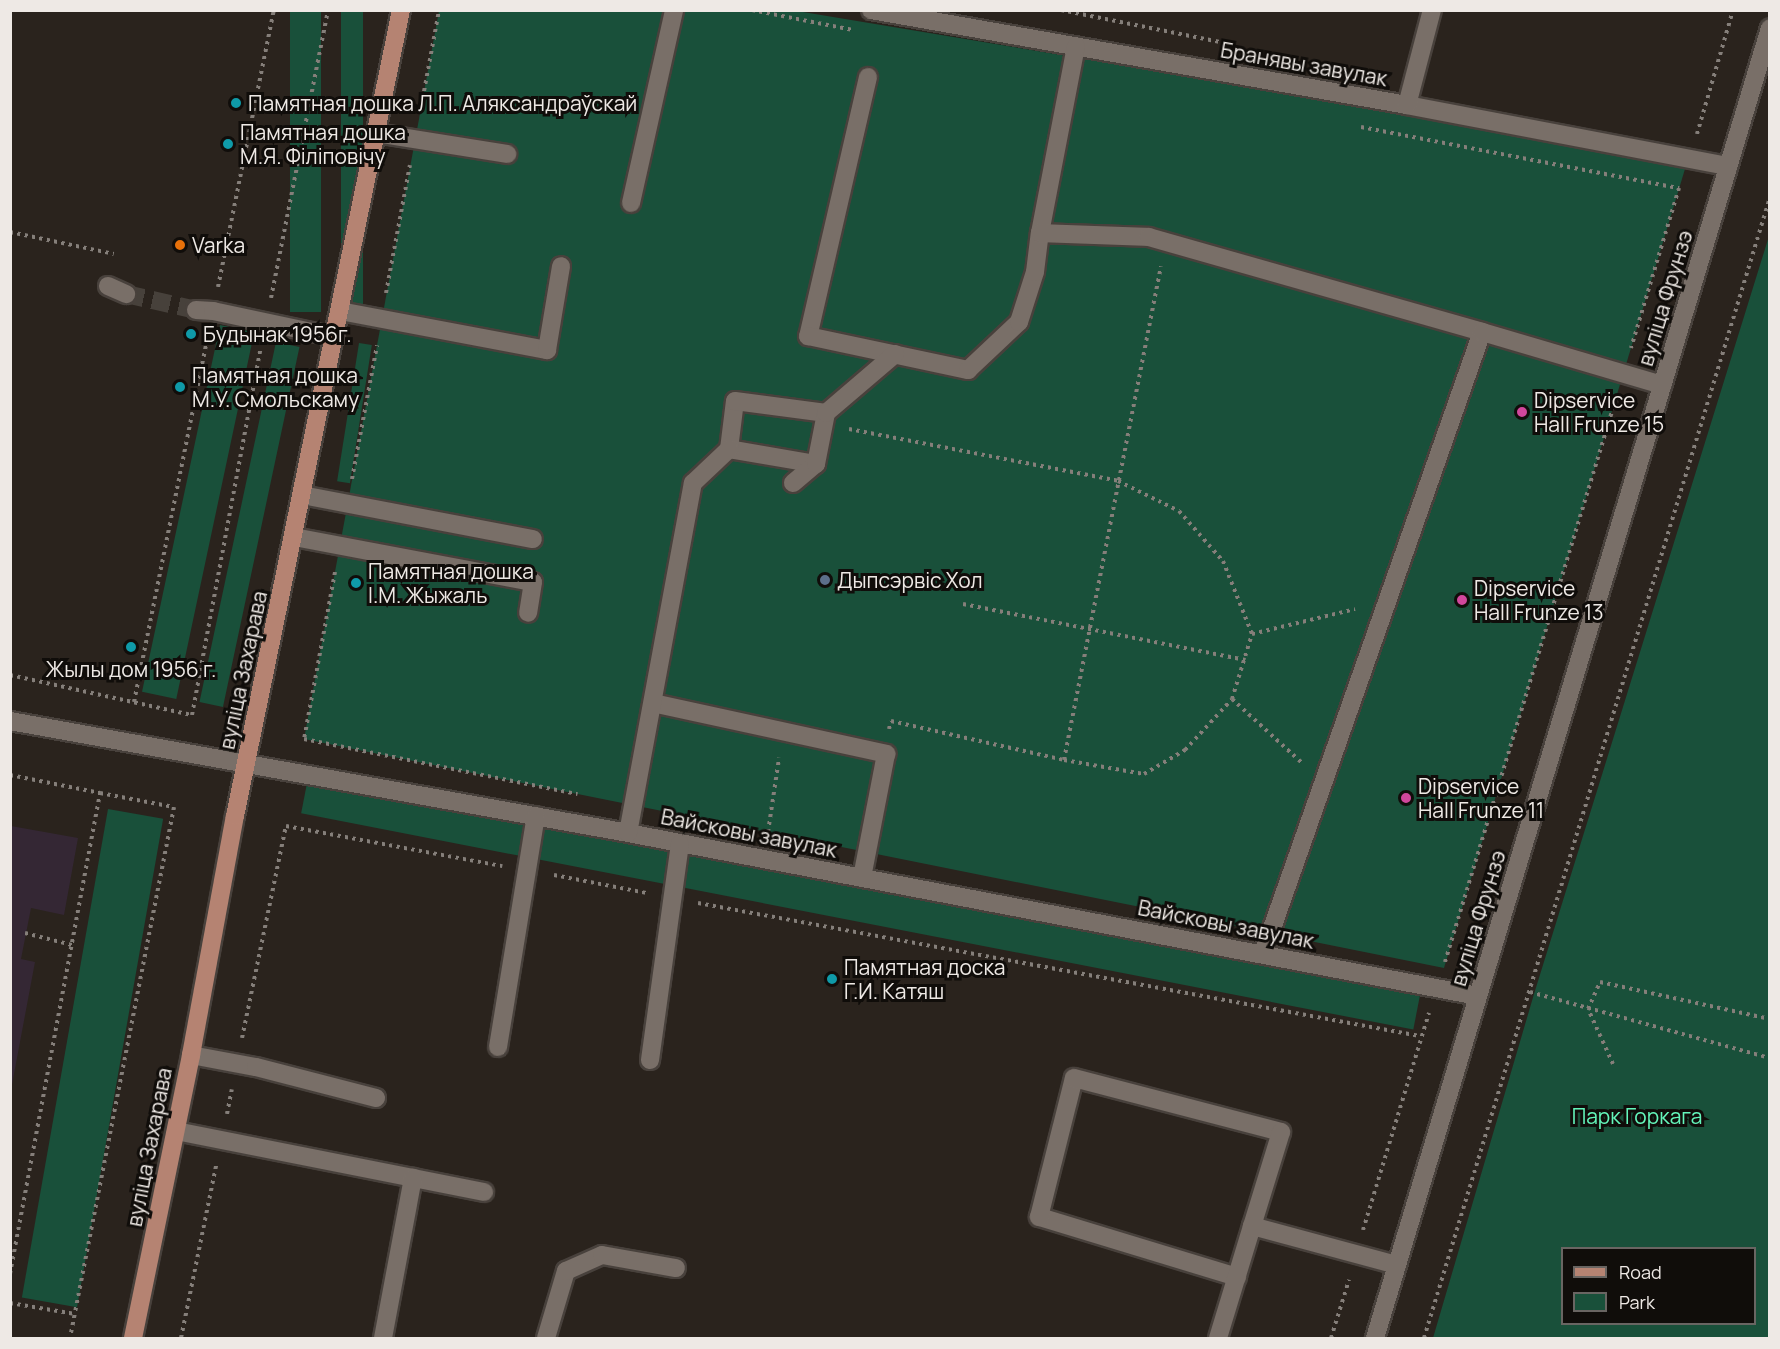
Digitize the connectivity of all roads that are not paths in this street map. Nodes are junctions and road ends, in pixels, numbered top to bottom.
1 (401, 10) edge
2 (674, 10) edge
3 (871, 10) edge
4 (1432, 10) edge
5 (1770, 28) edge
6 (1076, 46) junction
7 (868, 77) dead end
8 (1407, 105) junction
9 (376, 133) junction
10 (507, 154) dead end
11 (1728, 166) junction
12 (632, 204) dead end
13 (1040, 233) junction
14 (561, 266) dead end
15 (108, 286) dead end
16 (126, 294) tunnel mouth
17 (205, 310) tunnel mouth
18 (340, 311) junction
19 (1482, 332) junction
20 (335, 337) junction
21 (895, 354) junction
22 (1662, 385) junction
23 (825, 419) junction
24 (729, 449) junction
25 (816, 464) junction
26 (793, 483) dead end
27 (302, 495) junction
28 (294, 537) junction
29 (533, 539) dead end
30 (528, 613) dead end
31 (653, 703) junction
32 (10, 721) edge
33 (247, 764) junction
34 (537, 816) junction
35 (628, 833) junction
36 (680, 844) junction
37 (862, 878) junction
38 (1263, 954) junction
39 (1478, 996) junction
40 (498, 1047) dead end
41 (191, 1055) junction
42 (650, 1060) dead end
43 (376, 1098) dead end
44 (176, 1131) junction
45 (412, 1178) junction
46 (484, 1192) dead end
47 (1252, 1226) junction
48 (1397, 1265) junction
49 (676, 1269) dead end
50 (1237, 1277) junction
51 (133, 1338) edge
52 (383, 1338) edge
53 (546, 1338) edge
54 (1218, 1338) edge
55 (1374, 1338) edge

1 - 9 main road, вуліца Захарава
2 - 12 street
3 - 6 street, Бранявы завулак
4 - 8 street
5 - 11 street, вуліца Фрунзэ
6 - 8 street, Бранявы завулак
6 - 13 street
7 - 21 street
8 - 11 street, Бранявы завулак
9 - 10 street
9 - 18 main road, вуліца Захарава
11 - 22 street, вуліца Фрунзэ
13 - 19 street
13 - 21 street
14 - 18 street
15 - 16 street
17 - 20 street
18 - 20 main road, вуліца Захарава
19 - 22 street
19 - 38 street
20 - 27 main road, вуліца Захарава
21 - 23 street
22 - 39 street, вуліца Фрунзэ
23 - 24 street
23 - 25 street
24 - 25 street
24 - 31 street
25 - 26 street
27 - 28 main road, вуліца Захарава
27 - 29 street
28 - 30 street
28 - 33 main road, вуліца Захарава
31 - 35 street
31 - 37 street
32 - 33 street, Вайсковы завулак
33 - 34 street, Вайсковы завулак
33 - 41 main road, вуліца Захарава
34 - 35 street, Вайсковы завулак
34 - 40 street
35 - 36 street, Вайсковы завулак
36 - 37 street, Вайсковы завулак
36 - 42 street
37 - 38 street, Вайсковы завулак
38 - 39 street, Вайсковы завулак
39 - 48 street, вуліца Фрунзэ
41 - 43 street
41 - 44 main road, вуліца Захарава
44 - 45 street
44 - 51 main road, вуліца Захарава
45 - 46 street
45 - 52 street
47 - 48 street
47 - 50 street
47 - 50 street
48 - 55 street, вуліца Фрунзэ
49 - 53 street
50 - 54 street

